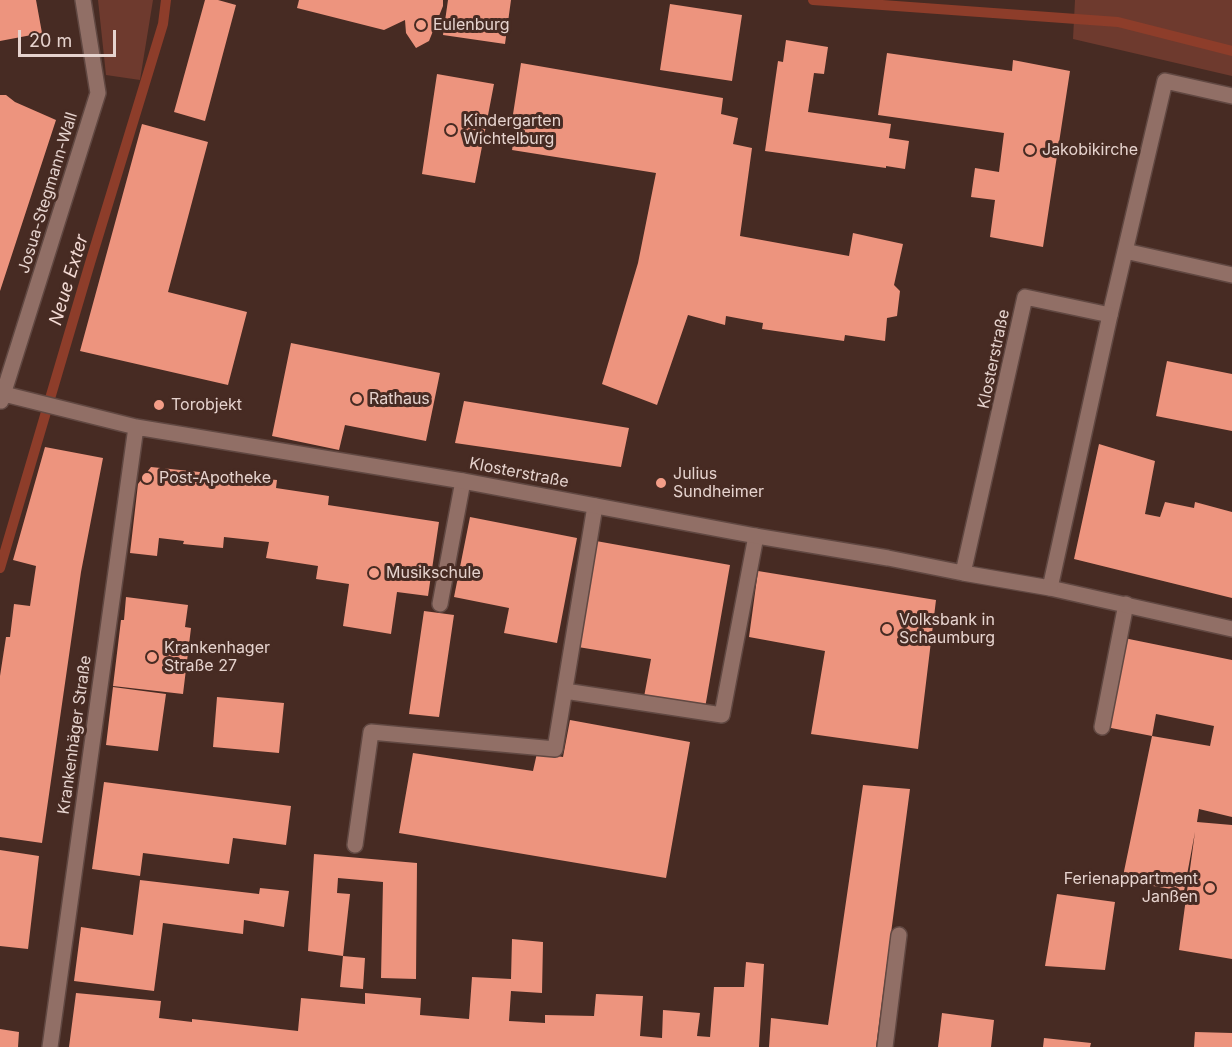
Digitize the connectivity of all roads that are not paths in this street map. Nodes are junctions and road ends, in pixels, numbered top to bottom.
1 (83, 0) edge
2 (1232, 96) edge
3 (1125, 251) junction
4 (1232, 275) edge
5 (1110, 315) junction
6 (2, 397) edge
7 (135, 427) junction
8 (463, 481) junction
9 (595, 506) junction
10 (756, 536) junction
11 (963, 573) junction
12 (1050, 588) junction
13 (440, 604) dead end
14 (1126, 604) junction
15 (1232, 629) edge
16 (565, 691) junction
17 (1102, 727) dead end
18 (355, 845) dead end
19 (898, 935) dead end
20 (50, 1047) edge
21 (885, 1047) edge

1 - 6 street, Josua-Stegmann-Wall
2 - 3 street
3 - 4 street
3 - 5 street
5 - 11 street, Klosterstraße
5 - 12 street
6 - 7 street, Klosterstraße
7 - 8 street, Klosterstraße
7 - 20 street, Krankenhäger Straße
8 - 9 street, Klosterstraße
8 - 13 street
9 - 10 street, Klosterstraße
9 - 16 street
10 - 11 street, Klosterstraße
10 - 16 street
11 - 12 street, Klosterstraße
12 - 14 street, Klosterstraße
14 - 15 street, Klosterstraße
14 - 17 street
16 - 18 street
19 - 21 street

